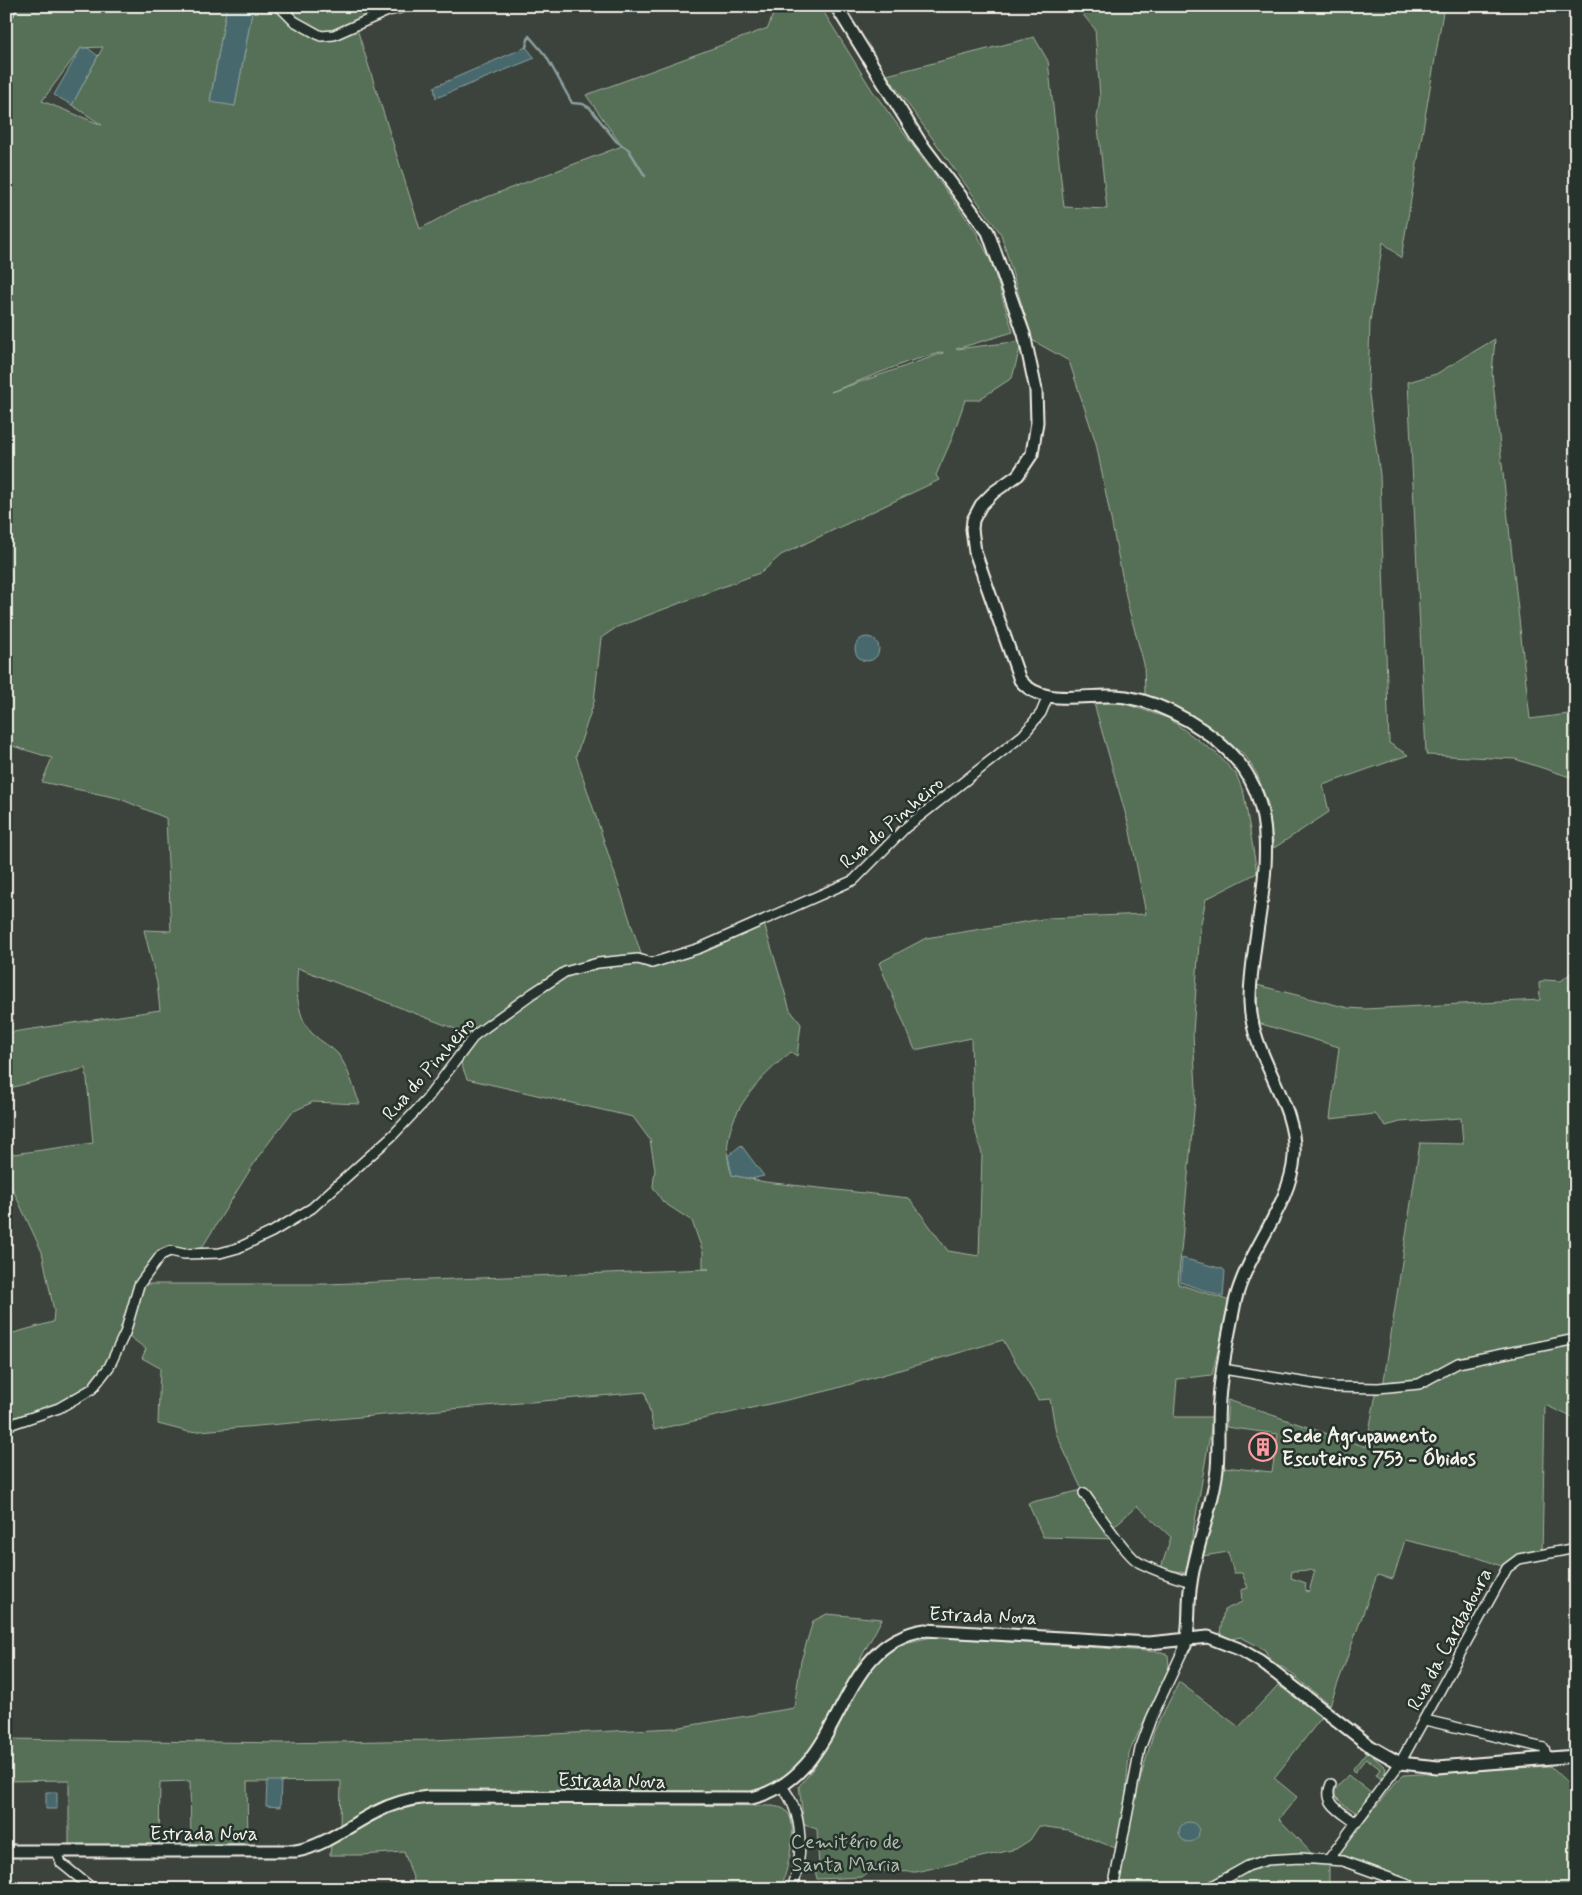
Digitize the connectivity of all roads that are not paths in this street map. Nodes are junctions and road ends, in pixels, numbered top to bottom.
1 (12, 6) edge
2 (279, 6) edge
3 (409, 6) edge
4 (836, 6) edge
5 (6, 19) edge
6 (1048, 696) junction
7 (1576, 1339) edge
8 (1223, 1369) junction
9 (6, 1426) edge
10 (1084, 1493) dead end
11 (1576, 1548) edge
12 (1191, 1582) junction
13 (1186, 1642) junction
14 (1425, 1720) junction
15 (1576, 1756) edge
16 (1547, 1758) junction
17 (1400, 1763) junction
18 (1331, 1784) dead end
19 (782, 1787) junction
20 (1356, 1823) junction
21 (6, 1851) edge
22 (57, 1851) junction
23 (1329, 1859) junction
24 (92, 1889) edge
25 (792, 1889) edge
26 (1113, 1889) edge
27 (1207, 1889) edge
28 (1420, 1889) edge

1 - 5 street
2 - 3 street
4 - 6 street
6 - 8 street
6 - 9 street, Rua do Pinheiro
7 - 8 street
8 - 12 street
10 - 12 street
11 - 14 street, Rua da Cardadoura
12 - 13 street
13 - 17 street, Estrada Nova
13 - 19 street, Estrada Nova
13 - 26 street
14 - 16 street
14 - 17 street, Rua da Cardadoura
15 - 16 street
16 - 17 street
17 - 20 street, Rua da Cardadoura
18 - 20 street
19 - 22 street, Estrada Nova
19 - 25 street
20 - 23 street, Rua da Cardadoura
21 - 22 street, Estrada Nova
22 - 24 street
23 - 27 street
23 - 28 street

